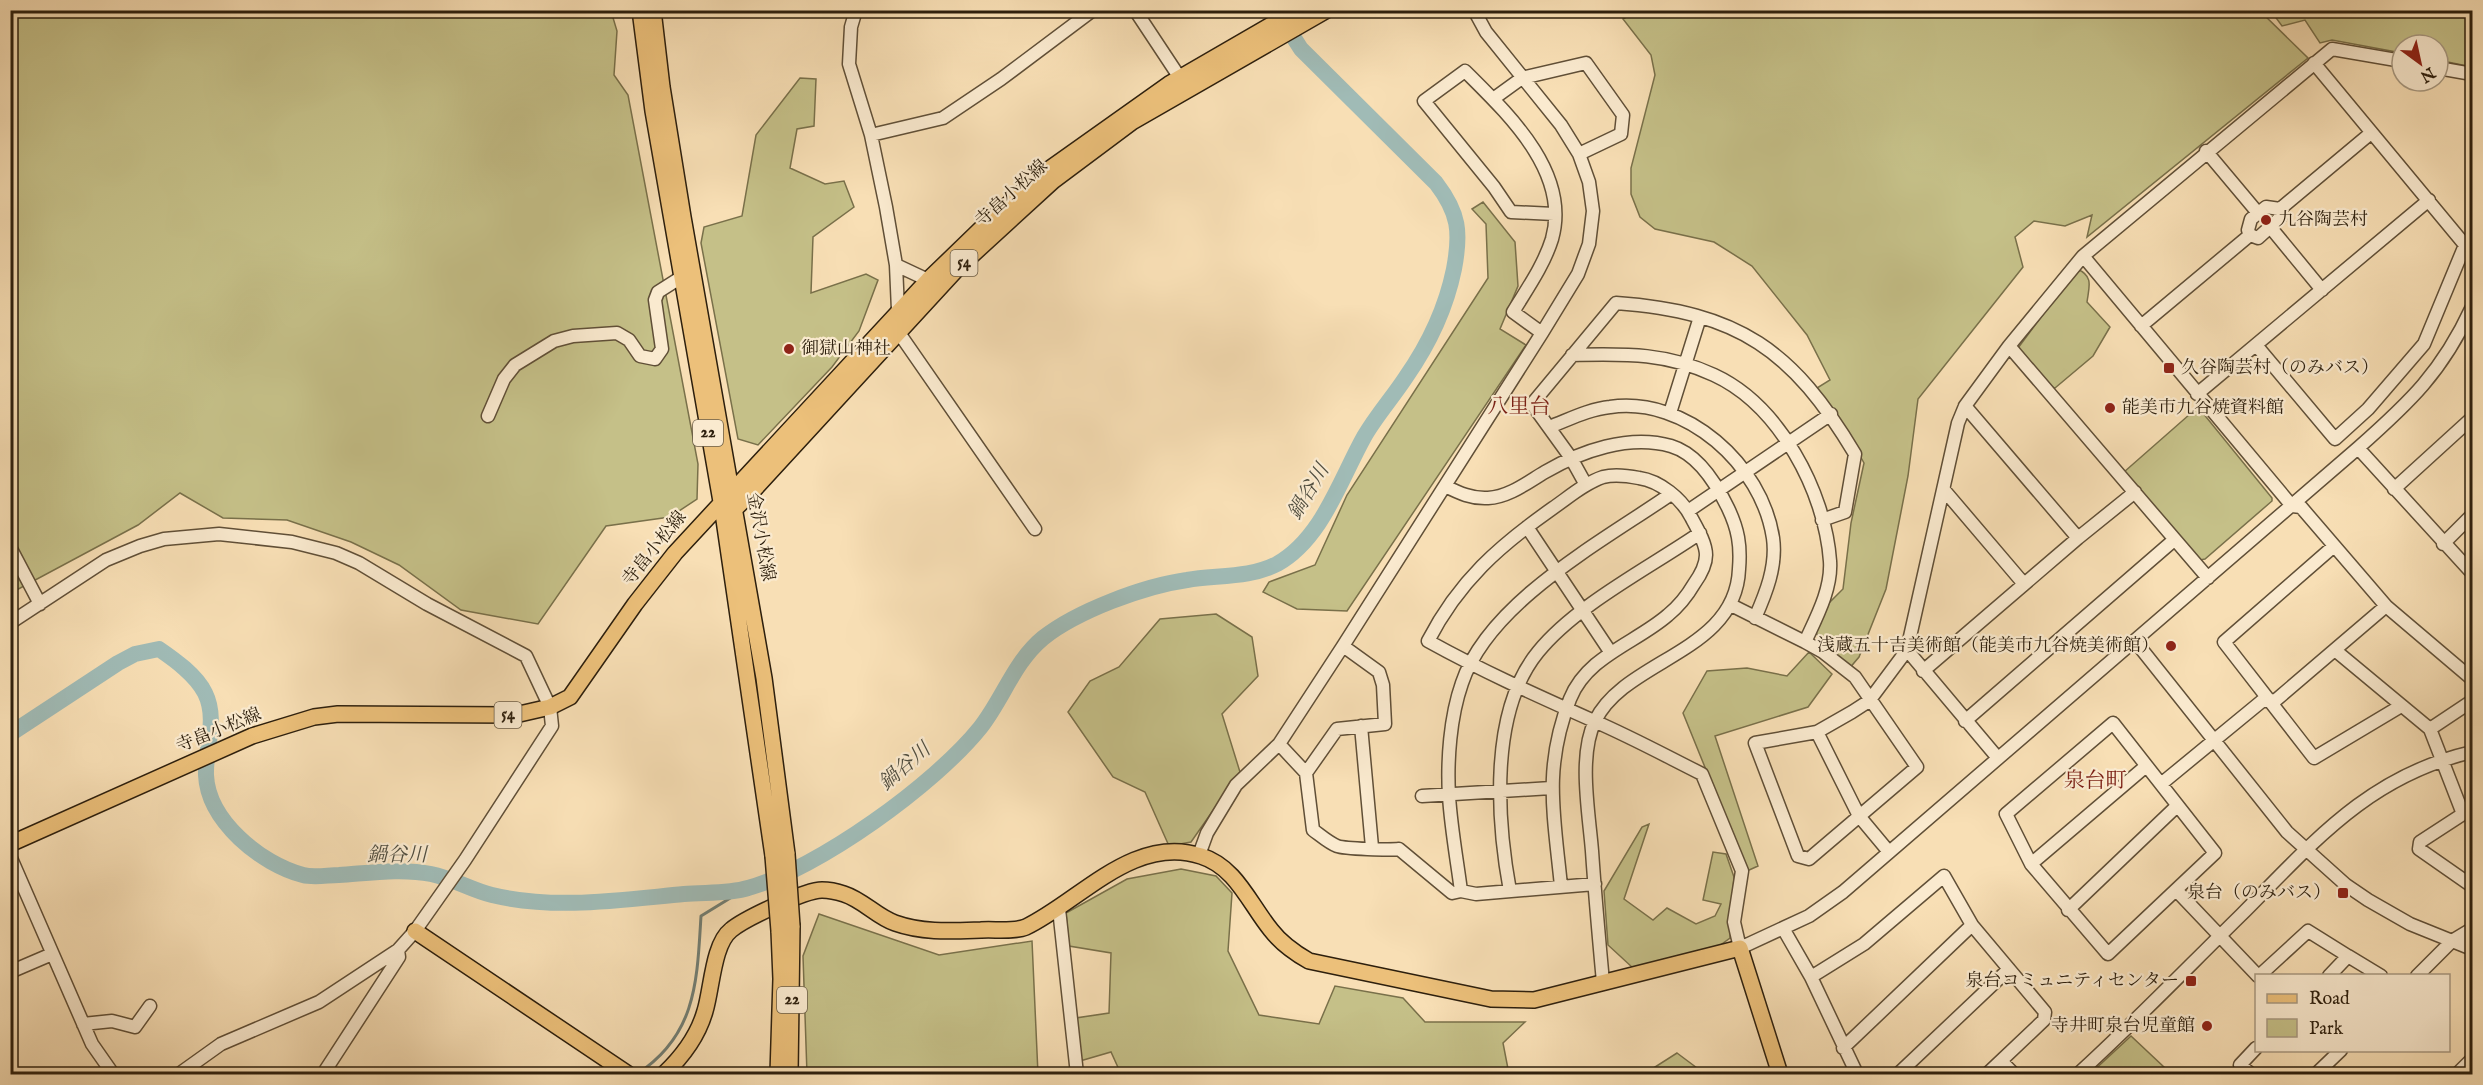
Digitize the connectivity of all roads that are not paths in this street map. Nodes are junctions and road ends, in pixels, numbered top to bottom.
1 (640, 10) edge
2 (653, 10) edge
3 (856, 10) edge
4 (1093, 10) edge
5 (1135, 10) edge
6 (1297, 10) edge
7 (1474, 10) edge
8 (1325, 12) edge
9 (1256, 42) junction
10 (2390, 59) edge
11 (2314, 63) junction
12 (2450, 70) edge
13 (2472, 74) edge
14 (1522, 78) junction
15 (1184, 83) junction
16 (1493, 99) junction
17 (2371, 133) junction
18 (871, 135) junction
19 (2206, 151) junction
20 (1579, 154) junction
21 (2429, 200) junction
22 (2280, 209) junction
23 (2258, 213) junction
24 (1554, 214) junction
25 (2271, 228) junction
26 (2250, 235) junction
27 (2082, 256) junction
28 (896, 265) junction
29 (680, 278) junction
30 (928, 280) junction
31 (2322, 290) junction
32 (2472, 307) edge
33 (899, 313) junction
34 (1700, 317) junction
35 (2141, 326) junction
36 (2468, 330) edge
37 (899, 333) junction
38 (1542, 333) junction
39 (2256, 345) junction
40 (2009, 346) junction
41 (1572, 355) junction
42 (1684, 365) junction
43 (2196, 394) junction
44 (1965, 406) junction
45 (1670, 413) junction
46 (1831, 414) junction
47 (488, 416) dead end
48 (2472, 418) edge
49 (1549, 428) junction
50 (1789, 443) junction
51 (2358, 448) junction
52 (1571, 458) junction
53 (1747, 471) junction
54 (1586, 485) junction
55 (1445, 486) junction
56 (2394, 489) junction
57 (1718, 490) junction
58 (1944, 490) junction
59 (732, 491) junction
60 (2135, 492) junction
61 (1671, 494) junction
62 (2292, 506) junction
63 (726, 508) junction
64 (1688, 511) junction
65 (2472, 515) edge
66 (1822, 519) junction
67 (1527, 527) junction
68 (1035, 528) dead end
69 (1700, 533) junction
70 (2078, 538) junction
71 (2174, 540) junction
72 (2443, 544) junction
73 (2334, 546) junction
74 (10, 547) edge
75 (1557, 573) junction
76 (2472, 573) edge
77 (2208, 578) junction
78 (2024, 584) junction
79 (40, 604) junction
80 (1731, 605) junction
81 (2386, 606) junction
82 (1583, 612) junction
83 (1755, 618) junction
84 (10, 624) edge
85 (2135, 641) junction
86 (1805, 642) junction
87 (1343, 646) junction
88 (1907, 650) junction
89 (2336, 651) junction
90 (1611, 653) junction
91 (1471, 665) junction
92 (1923, 671) junction
93 (2472, 679) edge
94 (1518, 686) junction
95 (2269, 700) junction
96 (1869, 701) junction
97 (2472, 701) edge
98 (2401, 706) junction
99 (550, 707) junction
100 (1567, 710) junction
101 (1595, 721) junction
102 (1965, 721) junction
103 (1361, 726) junction
104 (2430, 729) junction
105 (1817, 732) junction
106 (2213, 739) junction
107 (1279, 744) junction
108 (2472, 752) edge
109 (1997, 757) junction
110 (2441, 760) junction
111 (2145, 767) junction
112 (1306, 773) junction
113 (2161, 784) junction
114 (1551, 788) junction
115 (1500, 792) junction
116 (1422, 796) dead end
117 (1449, 796) junction
118 (2177, 806) junction
119 (2468, 814) edge
120 (1859, 816) junction
121 (10, 844) edge
122 (1372, 847) junction
123 (2306, 850) junction
124 (1889, 852) junction
125 (1199, 855) junction
126 (10, 856) edge
127 (2031, 864) junction
128 (1594, 884) junction
129 (1561, 886) junction
130 (2472, 886) edge
131 (1461, 891) junction
132 (1510, 891) junction
133 (2177, 891) junction
134 (1059, 909) junction
135 (2068, 910) junction
136 (1972, 925) junction
137 (785, 928) junction
138 (2472, 929) edge
139 (1784, 930) junction
140 (415, 931) junction
141 (2221, 935) junction
142 (2451, 941) junction
143 (1740, 948) junction
144 (2472, 949) edge
145 (398, 950) junction
146 (52, 954) junction
147 (2348, 956) junction
148 (2009, 969) junction
149 (10, 972) edge
150 (2258, 974) edge
151 (2260, 974) edge
152 (2330, 974) edge
153 (2379, 974) edge
154 (2418, 974) edge
155 (1811, 976) junction
156 (1603, 982) junction
157 (150, 1006) dead end
158 (83, 1024) junction
159 (1843, 1048) junction
160 (2255, 1049) edge
161 (2339, 1052) edge
162 (2472, 1059) edge
163 (2001, 1061) junction
164 (626, 1073) edge
165 (1853, 1073) edge
166 (113, 1074) edge
167 (179, 1074) edge
168 (323, 1074) edge
169 (664, 1074) edge
170 (778, 1074) edge
171 (790, 1074) edge
172 (1077, 1074) edge
173 (1780, 1074) edge
174 (1898, 1074) edge
175 (1987, 1074) edge
176 (2014, 1074) edge
177 (2078, 1074) edge
178 (2251, 1074) edge
179 (2316, 1074) edge
180 (2457, 1074) edge

1 - 29 main road, 金沢小松線 / 22
2 - 59 main road, 金沢小松線 / 22
3 - 18 street
4 - 18 street
5 - 15 street
6 - 9 main road, 寺畠小松線 / 54
7 - 14 street
8 - 9 main road, 寺畠小松線 / 54
9 - 15 main road, 寺畠小松線 / 54
10 - 11 street
11 - 17 street
11 - 19 street
12 - 13 street
14 - 16 street
14 - 20 street
14 - 20 street
15 - 30 main road, 寺畠小松線 / 54
15 - 37 main road, 寺畠小松線 / 54
16 - 24 street
16 - 24 street
17 - 21 street
17 - 22 street
18 - 28 street
19 - 23 street
19 - 27 street
20 - 38 street
21 - 31 street
21 - 39 street
22 - 23 street
22 - 25 street
23 - 26 street
24 - 38 street
25 - 26 street
25 - 31 street
26 - 35 street
27 - 35 street
27 - 40 street
28 - 30 street
28 - 33 street
29 - 47 street
29 - 63 main road, 金沢小松線 / 22
30 - 33 main road, 寺畠小松線 / 54
31 - 39 street
32 - 36 street
33 - 37 street
33 - 59 main road, 寺畠小松線 / 54
34 - 41 street
34 - 42 street
34 - 46 street
35 - 43 street
36 - 51 street
37 - 63 main road, 寺畠小松線 / 54
37 - 68 street
38 - 55 street
39 - 43 street
40 - 44 street
40 - 60 street
41 - 42 street
41 - 49 street
42 - 45 street
42 - 50 street
43 - 62 street
44 - 58 street
44 - 70 street
45 - 49 street
45 - 53 street
46 - 50 street
46 - 66 street
48 - 56 street
49 - 52 street
50 - 53 street
50 - 66 street
51 - 56 street
51 - 62 street
52 - 54 street
52 - 55 street
52 - 57 street
53 - 57 street
53 - 83 street
54 - 61 street
54 - 67 street
55 - 87 street
56 - 72 street
57 - 64 street
57 - 80 street
58 - 78 street
58 - 88 street
59 - 63 main road, 金沢小松線 / 22
60 - 70 street
60 - 71 street
61 - 64 street
61 - 75 street
62 - 73 street
62 - 77 street
63 - 99 main road, 寺畠小松線 / 54
63 - 137 main road, 金沢小松線 / 22, bridge
64 - 69 street
65 - 72 street
66 - 86 street
67 - 75 street
67 - 91 street
69 - 82 street
69 - 90 street
70 - 78 street
71 - 77 street
71 - 102 street
72 - 76 street
73 - 81 street
73 - 95 street
74 - 79 street
75 - 82 street
75 - 91 street
77 - 85 street
78 - 92 street
79 - 84 street
79 - 99 street
80 - 83 street
80 - 101 street
81 - 89 street
81 - 93 street
82 - 90 street
82 - 94 street
83 - 86 street
85 - 106 street
85 - 109 street
86 - 96 street
87 - 103 street
87 - 107 street
88 - 92 street
88 - 96 street
89 - 95 street
89 - 98 street
90 - 100 street
91 - 94 street
91 - 117 street
92 - 102 street
94 - 100 street
94 - 115 street
95 - 98 street
95 - 106 street
96 - 105 street
96 - 120 street
97 - 104 street
98 - 104 street
99 - 121 main road, 寺畠小松線 / 54
99 - 140 street
100 - 101 street
100 - 114 street
101 - 128 street
101 - 143 street
102 - 109 street
103 - 112 street
103 - 122 street
104 - 110 street
105 - 120 street
105 - 120 street
106 - 113 street
106 - 123 street
107 - 112 street
107 - 125 street
108 - 110 street
109 - 124 street
110 - 119 street
110 - 123 street
111 - 113 street
111 - 127 street
111 - 127 street
112 - 122 street
113 - 118 street
114 - 115 street
114 - 129 street
115 - 117 street
115 - 132 street
116 - 117 street
117 - 131 street
118 - 133 street
118 - 135 street
119 - 130 street
120 - 124 street
122 - 131 street
123 - 141 street
123 - 142 street
124 - 139 street
125 - 134 main road
125 - 156 main road
126 - 146 street
127 - 135 street
128 - 129 street
128 - 156 street
129 - 132 street
131 - 132 street
133 - 135 street
133 - 141 street
134 - 169 main road
134 - 172 street
136 - 148 street
136 - 155 street
136 - 159 street
137 - 170 main road, 金沢小松線 / 22
137 - 171 main road, 金沢小松線 / 22
138 - 142 street
139 - 143 street
139 - 155 street
140 - 145 street
140 - 164 main road
141 - 150 street
141 - 177 street
142 - 144 street
142 - 154 street
143 - 156 main road
143 - 173 main road
145 - 167 street
145 - 168 street
146 - 149 street
146 - 158 street
147 - 151 street
147 - 152 street
147 - 153 street
148 - 163 street
148 - 174 street
155 - 159 street
157 - 158 street
158 - 166 street
159 - 165 street
160 - 178 street
161 - 179 street
162 - 180 street
163 - 175 street
163 - 176 street

